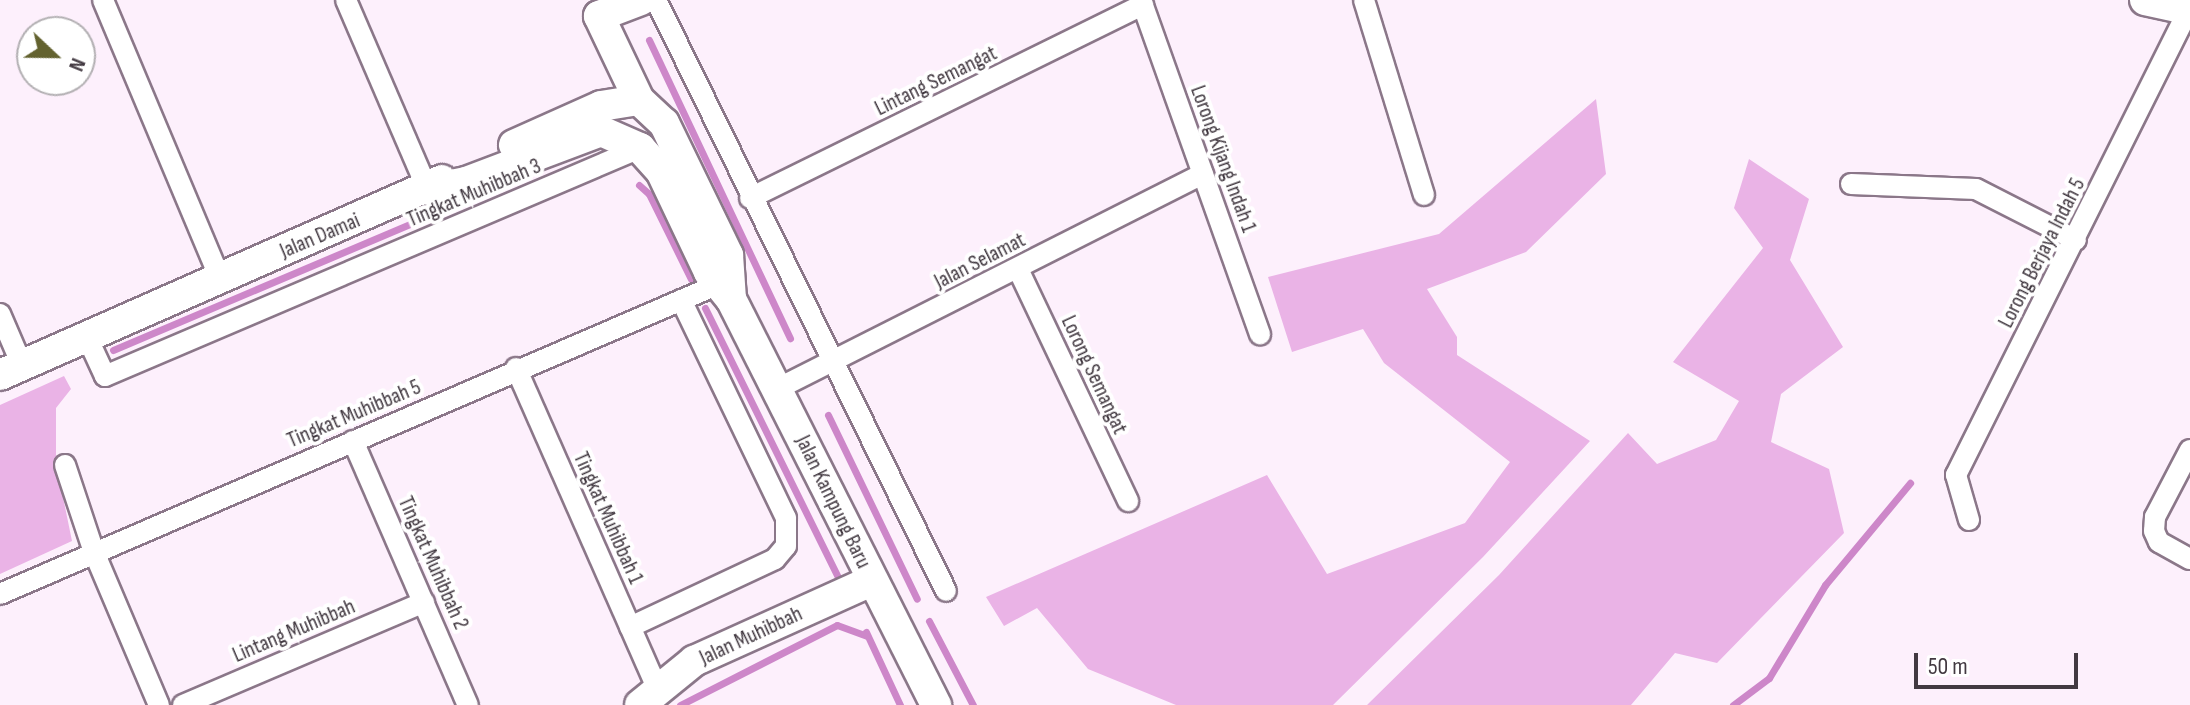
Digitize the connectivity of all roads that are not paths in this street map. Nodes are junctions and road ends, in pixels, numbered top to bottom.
1 (103, 0) edge
2 (346, 0) edge
3 (641, 0) edge
4 (656, 0) edge
5 (1364, 0) edge
6 (2145, 0) edge
7 (1142, 3) edge
8 (596, 8) edge
9 (2190, 10) edge
10 (639, 100) junction
11 (640, 148) junction
12 (1203, 174) junction
13 (1851, 184) dead end
14 (428, 190) junction
15 (1424, 195) dead end
16 (750, 198) junction
17 (2076, 240) junction
18 (1018, 269) junction
19 (220, 279) junction
20 (725, 288) junction
21 (681, 300) junction
22 (0, 314) edge
23 (1260, 334) dead end
24 (87, 337) junction
25 (832, 361) junction
26 (516, 368) junction
27 (11, 370) edge
28 (777, 389) junction
29 (353, 441) junction
30 (2190, 450) edge
31 (65, 465) dead end
32 (1128, 501) dead end
33 (1969, 520) dead end
34 (94, 552) junction
35 (2190, 559) edge
36 (871, 581) junction
37 (946, 591) dead end
38 (0, 594) edge
39 (424, 602) junction
40 (630, 627) junction
41 (648, 696) edge
42 (159, 705) edge
43 (183, 705) edge
44 (468, 705) edge
45 (936, 705) edge

1 - 19 street
2 - 14 street
3 - 8 main road
4 - 16 street
5 - 15 street
6 - 9 main road
7 - 12 street, Lorong Kijang Indah 1
7 - 16 street, Lintang Semangat
8 - 10 main road, Jalan Kampung Baru
9 - 17 street, Lorong Berjaya Indah 5
10 - 14 main road, Jalan Damai
10 - 20 main road, Jalan Kampung Baru
11 - 14 main road, Jalan Kampung Baru
11 - 20 main road, Jalan Kampung Baru
11 - 24 street, Tingkat Muhibbah 3
12 - 18 street, Jalan Selamat
12 - 23 street, Lorong Kijang Indah 1
13 - 17 street
14 - 19 main road, Jalan Damai
16 - 25 street
17 - 33 street, Lorong Berjaya Indah 5
18 - 25 street, Jalan Selamat
18 - 32 street, Lorong Semangat
19 - 24 main road, Jalan Damai
20 - 21 street, Tingkat Muhibbah 5
20 - 28 main road, Jalan Kampung Baru
21 - 26 street, Tingkat Muhibbah 5
21 - 40 street
22 - 27 street
24 - 27 main road, Jalan Damai
25 - 28 street, Jalan Selamat
25 - 37 street
26 - 29 street, Tingkat Muhibbah 5
26 - 40 street, Tingkat Muhibbah 1
28 - 36 main road, Jalan Kampung Baru
29 - 34 street, Tingkat Muhibbah 5
29 - 39 street, Tingkat Muhibbah 2
30 - 35 street
31 - 34 street
34 - 38 street, Tingkat Muhibbah 5
34 - 42 street
36 - 41 main road, Jalan Muhibbah
36 - 45 main road, Jalan Kampung Baru
39 - 43 street, Lintang Muhibbah
39 - 44 street, Tingkat Muhibbah 2
40 - 41 street, Tingkat Muhibbah 1

